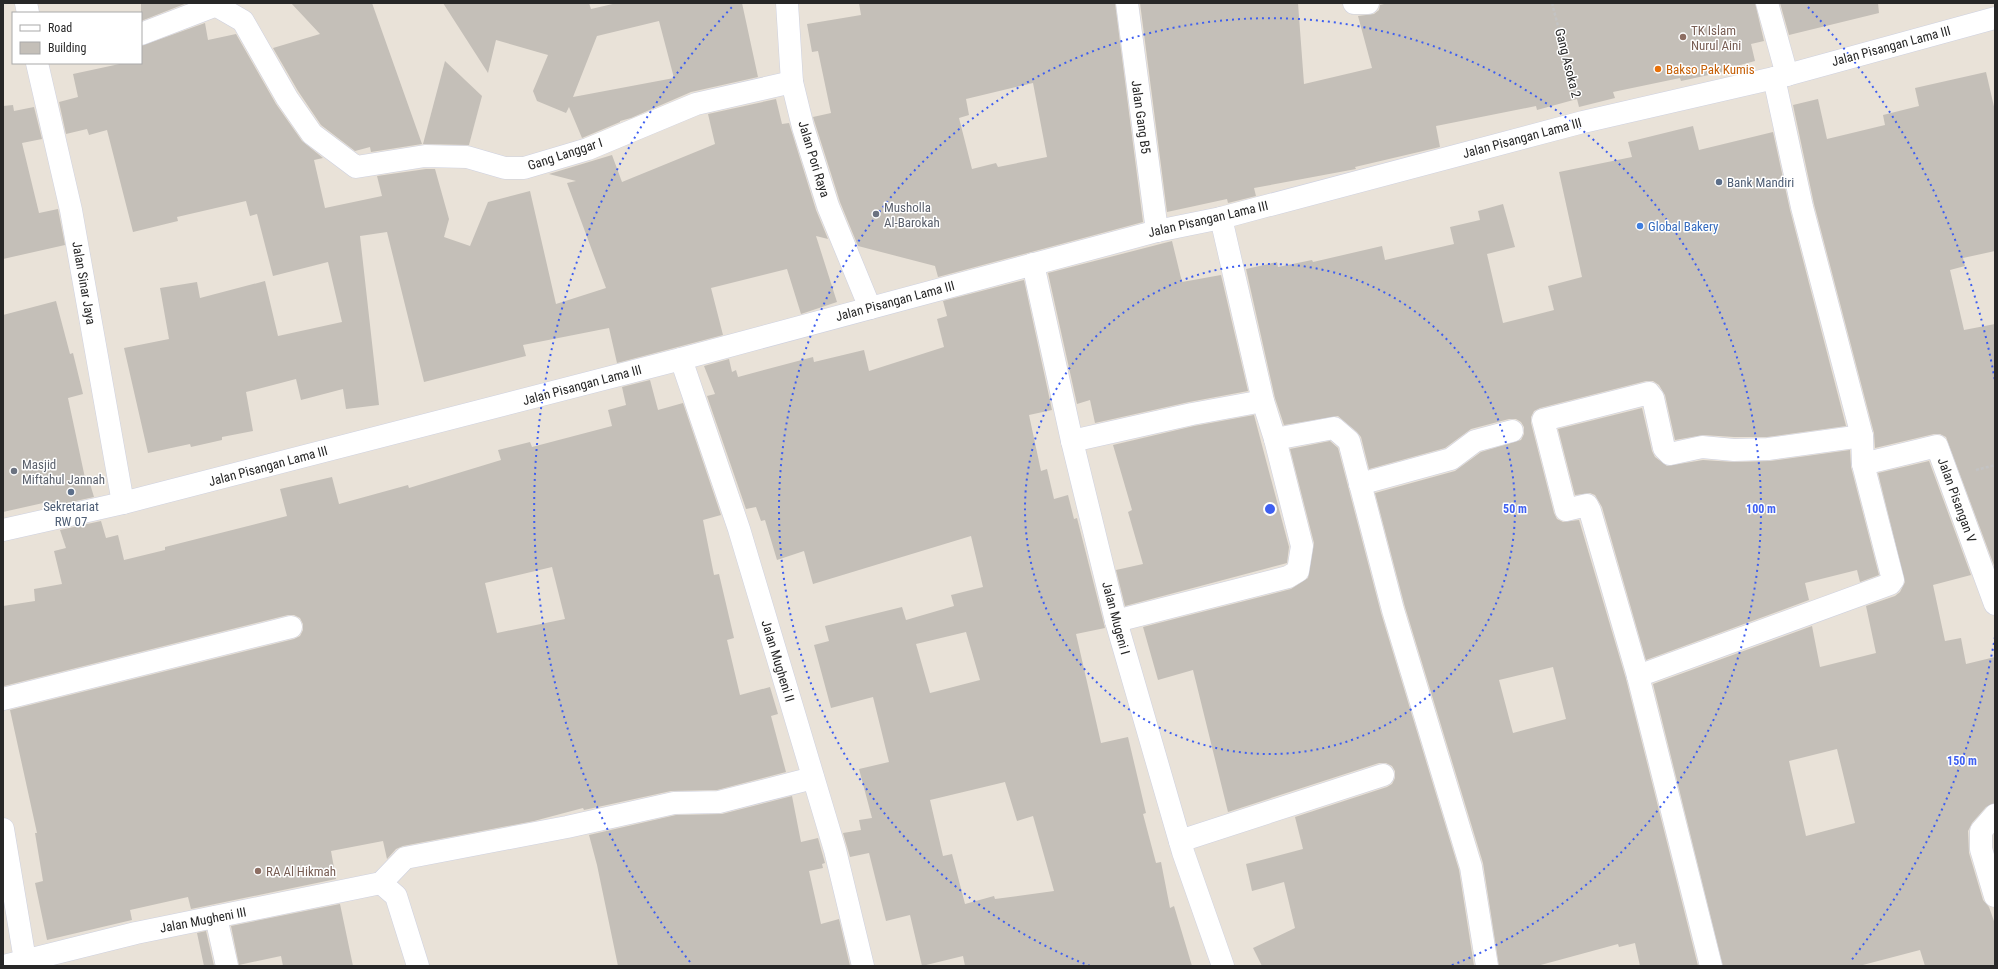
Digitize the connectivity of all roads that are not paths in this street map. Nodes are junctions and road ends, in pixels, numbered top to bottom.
1 (787, 3) edge
2 (1127, 3) edge
3 (1354, 3) edge
4 (1368, 3) edge
5 (1767, 3) edge
6 (220, 5) edge
7 (1995, 18) edge
8 (142, 34) edge
9 (37, 64) edge
10 (1780, 76) junction
11 (792, 82) junction
12 (1221, 218) junction
13 (1157, 231) junction
14 (1033, 264) junction
15 (870, 308) junction
16 (681, 359) junction
17 (1264, 401) junction
18 (1512, 431) dead end
19 (1862, 436) junction
20 (1275, 439) junction
21 (1072, 441) junction
22 (1863, 464) junction
23 (1360, 484) junction
24 (123, 503) junction
25 (3, 530) edge
26 (1995, 604) edge
27 (1116, 621) junction
28 (291, 627) dead end
29 (1638, 676) junction
30 (3, 699) edge
31 (1383, 775) dead end
32 (813, 778) junction
33 (1995, 815) edge
34 (3, 829) edge
35 (1180, 841) junction
36 (381, 883) junction
37 (1995, 896) edge
38 (216, 917) junction
39 (11, 924) edge
40 (26, 964) edge
41 (4, 966) edge
42 (227, 966) edge
43 (418, 966) edge
44 (862, 966) edge
45 (1223, 966) edge
46 (1488, 966) edge
47 (1711, 966) edge

1 - 11 street, Jalan Pori Raya
2 - 13 street, Jalan Gang B5
3 - 4 street
5 - 10 street
6 - 8 street
6 - 11 street, Gang Langgar I
7 - 10 street, Jalan Pisangan Lama III
9 - 24 street, Jalan Sinar Jaya
10 - 12 street, Jalan Pisangan Lama III
10 - 19 street
11 - 15 street, Jalan Pori Raya
12 - 13 street, Jalan Pisangan Lama III
12 - 17 street
13 - 14 street, Jalan Pisangan Lama III
14 - 15 street, Jalan Pisangan Lama III
14 - 21 street, Jalan Mugeni I
15 - 16 street, Jalan Pisangan Lama III
16 - 24 street, Jalan Pisangan Lama III
16 - 32 street, Jalan Mugheni II
17 - 20 street
17 - 21 street
18 - 23 street
19 - 22 street
19 - 29 street
20 - 23 street
20 - 27 street
21 - 27 street, Jalan Mugeni I
22 - 26 street, Jalan Pisangan V
22 - 29 street
23 - 46 street
24 - 25 street, Jalan Pisangan Lama III
27 - 35 street, Jalan Mugeni I
28 - 30 street
29 - 47 street
31 - 35 street
32 - 36 street
32 - 44 street, Jalan Mugheni II
33 - 37 street
34 - 39 street
35 - 45 street, Jalan Mugeni I
36 - 38 street, Jalan Mugheni III
36 - 43 street
38 - 40 street, Jalan Mugheni III
38 - 42 street
39 - 40 street
40 - 41 street, Jalan Mugheni III

